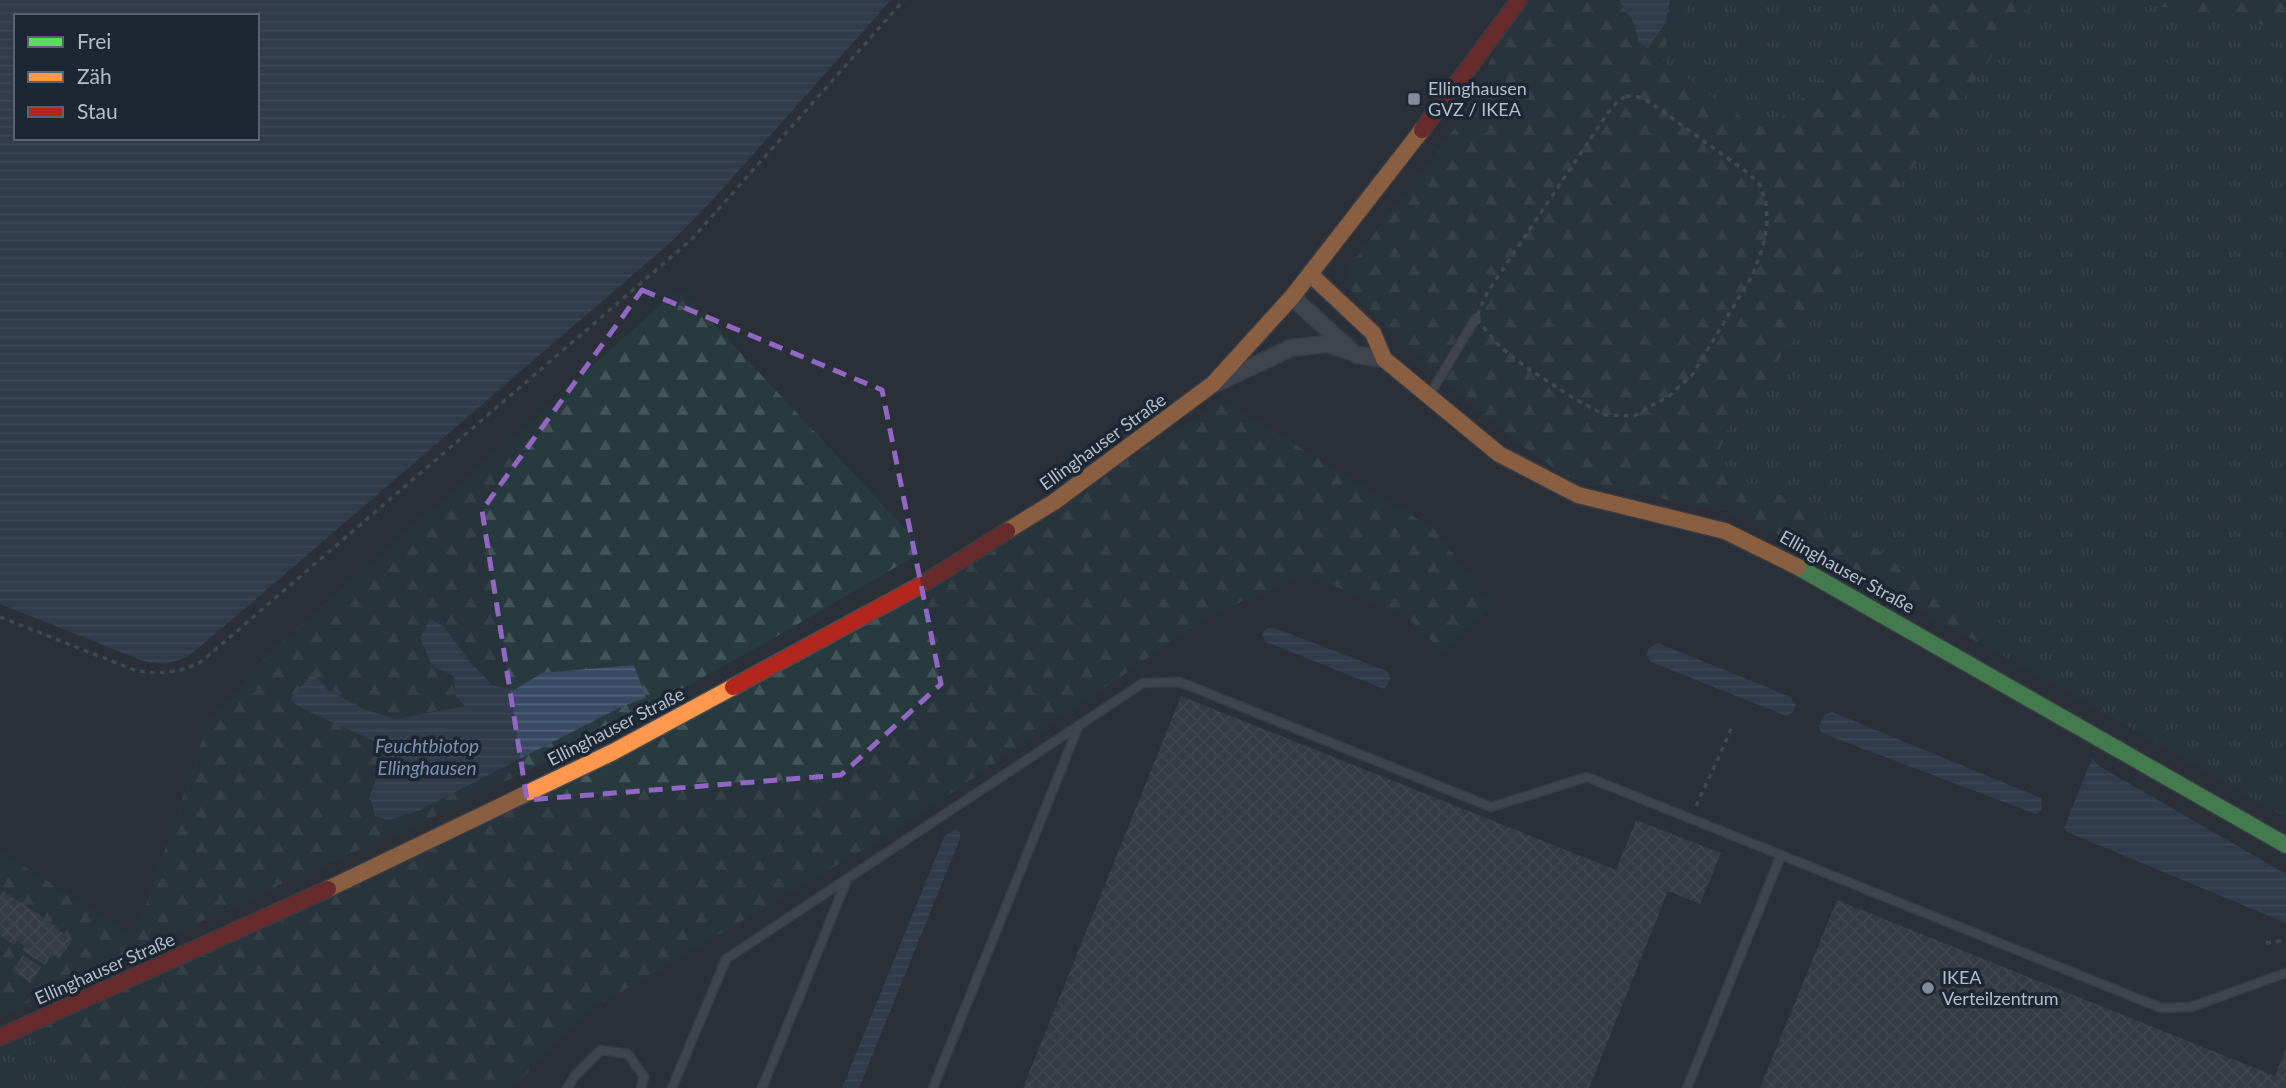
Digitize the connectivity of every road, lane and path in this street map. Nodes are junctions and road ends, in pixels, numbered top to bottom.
1 (904, 0) edge
2 (1519, 0) edge
3 (1310, 274) junction
4 (1292, 297) junction
5 (1476, 318) junction
6 (1353, 352) junction
7 (1384, 359) junction
8 (1213, 384) junction
9 (1428, 397) junction
10 (0, 617) edge
11 (1079, 725) junction
12 (1732, 726) dead end
13 (1696, 806) dead end
14 (2286, 845) edge
15 (1781, 855) junction
16 (847, 879) junction
17 (2286, 940) edge
18 (2266, 943) dead end
19 (2286, 973) edge
20 (0, 1037) edge
21 (567, 1088) edge
22 (641, 1088) edge
23 (672, 1088) edge
24 (762, 1088) edge
25 (933, 1088) edge
26 (1687, 1088) edge

1 - 10 path
2 - 3 main road, Ellinghauser Straße
3 - 4 main road, Ellinghauser Straße
3 - 7 main road, Ellinghauser Straße
4 - 6 street, Ellinghauser Straße
4 - 8 main road, Ellinghauser Straße
5 - 5 path
5 - 9 lane
6 - 7 street, Ellinghauser Straße
6 - 8 street, Ellinghauser Straße
7 - 9 main road, Ellinghauser Straße
8 - 20 main road, Ellinghauser Straße
9 - 14 main road, Ellinghauser Straße
11 - 15 lane
11 - 16 lane
11 - 25 lane
12 - 13 path
15 - 19 lane
15 - 26 lane
16 - 23 lane
16 - 24 lane
17 - 18 path
21 - 22 lane

